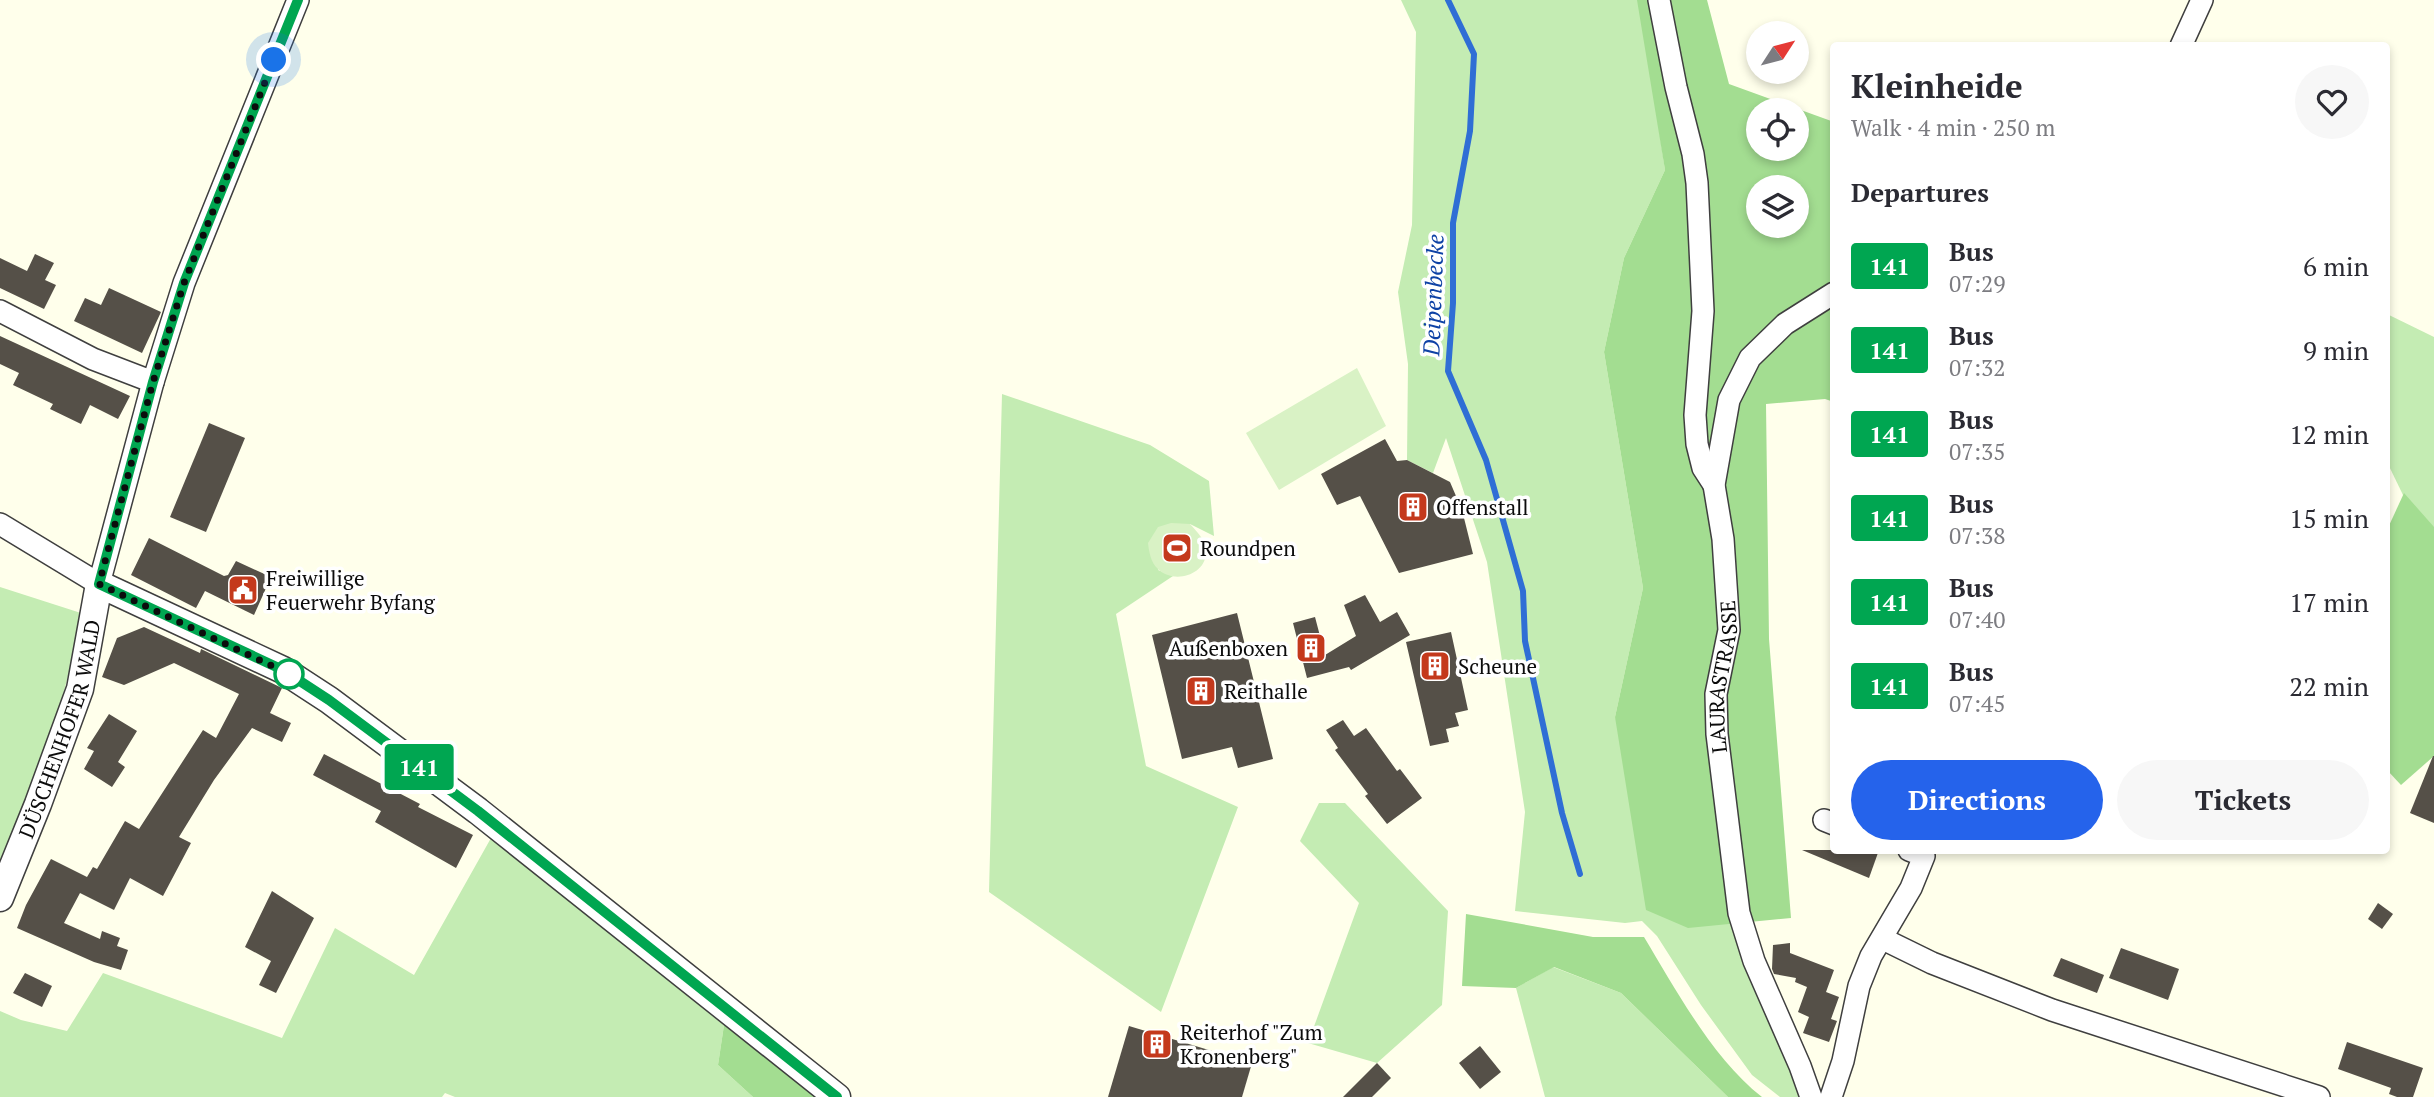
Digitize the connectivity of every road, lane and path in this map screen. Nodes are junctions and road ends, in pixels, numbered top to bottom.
1 (298, 0) edge
2 (1659, 0) edge
3 (2202, 0) edge
4 (2182, 42) edge
5 (1830, 296) edge
6 (0, 312) edge
7 (153, 382) junction
8 (1714, 485) junction
9 (0, 524) edge
10 (99, 584) junction
11 (1919, 854) edge
12 (0, 898) edge
13 (1883, 939) junction
14 (837, 1097) edge
15 (1811, 1097) edge
16 (1831, 1097) edge
17 (2319, 1097) edge

1 - 7 street, DÜSCHENHOFER WALD
2 - 8 street
3 - 4 street
5 - 8 street, LAURASTRASSE
6 - 7 street
7 - 10 street, DÜSCHENHOFER WALD
8 - 15 street, LAURASTRASSE
9 - 10 street
10 - 12 street, DÜSCHENHOFER WALD
10 - 14 street
11 - 13 street
13 - 16 street
13 - 17 street

